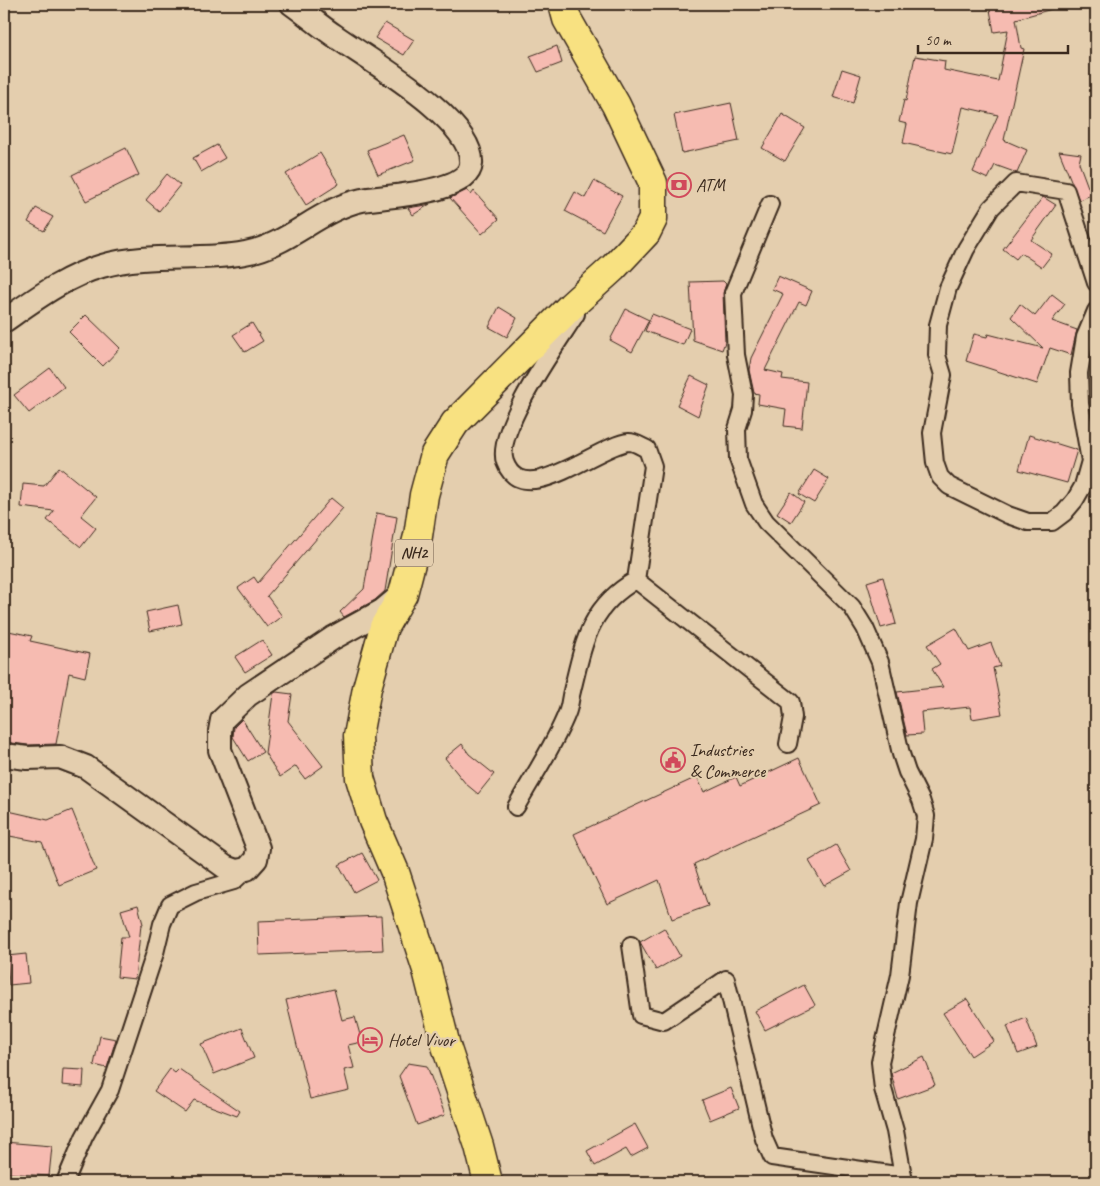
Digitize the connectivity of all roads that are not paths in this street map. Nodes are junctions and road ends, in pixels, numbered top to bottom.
1 (292, 4) edge
2 (563, 4) edge
3 (770, 204) dead end
4 (1096, 283) edge
5 (591, 288) junction
6 (1096, 311) edge
7 (4, 321) edge
8 (1093, 463) edge
9 (636, 580) junction
10 (403, 594) junction
11 (788, 744) dead end
12 (4, 755) edge
13 (516, 807) dead end
14 (247, 869) junction
15 (632, 945) dead end
16 (899, 1179) edge
17 (65, 1182) edge
18 (488, 1182) edge

1 - 7 street
2 - 5 highway, NH2
3 - 16 street
4 - 8 street
5 - 9 street
5 - 10 highway, NH2
6 - 8 street
9 - 11 street
9 - 13 street
10 - 14 street
10 - 18 highway, NH2
12 - 14 street
14 - 17 street
15 - 16 street

